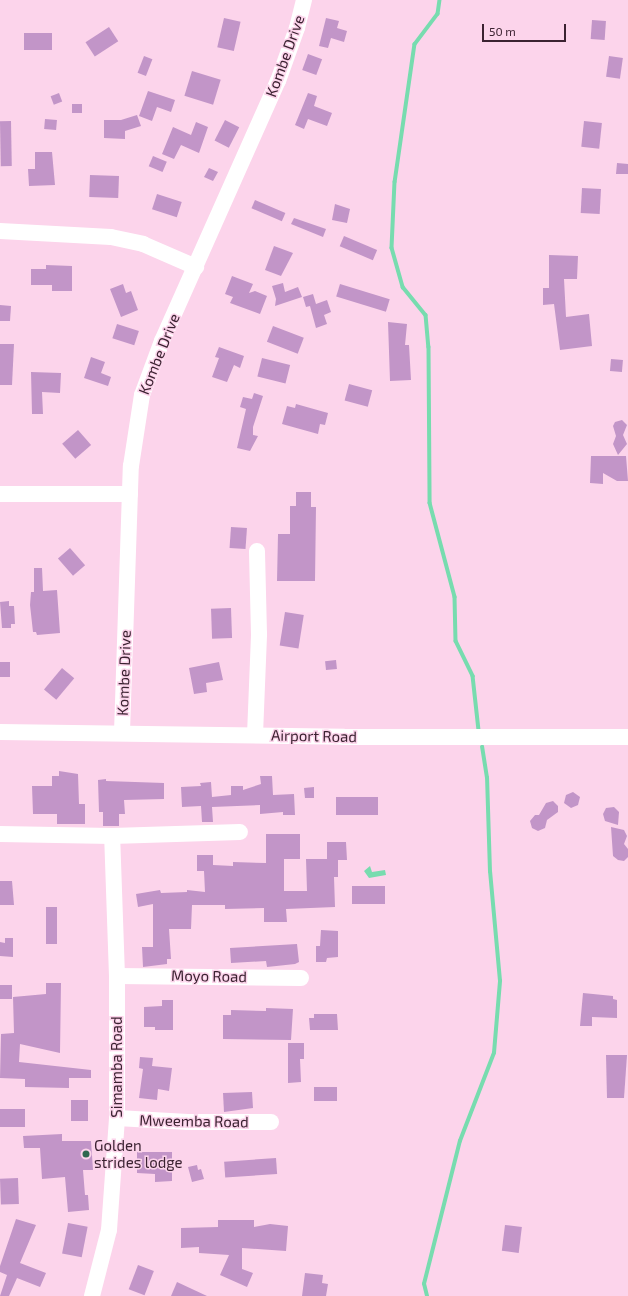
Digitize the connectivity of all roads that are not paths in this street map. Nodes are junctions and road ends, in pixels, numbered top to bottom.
1 (304, 0) edge
2 (0, 231) edge
3 (196, 268) junction
4 (0, 494) edge
5 (130, 494) junction
6 (257, 551) dead end
7 (0, 732) edge
8 (122, 732) junction
9 (255, 735) junction
10 (628, 737) edge
11 (240, 832) dead end
12 (0, 834) edge
13 (112, 836) junction
14 (117, 976) junction
15 (301, 978) dead end
16 (117, 1118) junction
17 (271, 1122) dead end
18 (92, 1296) edge

1 - 3 street, Kombe Drive
2 - 3 street
3 - 5 street, Kombe Drive
4 - 5 street
5 - 8 street, Kombe Drive
6 - 9 street
7 - 8 street, Airport Road
8 - 9 street, Airport Road
9 - 10 street, Airport Road
11 - 13 street
12 - 13 street
13 - 14 street, Simamba Road
14 - 15 street, Moyo Road
14 - 16 street, Simamba Road
16 - 17 street, Mweemba Road
16 - 18 street, Simamba Road

